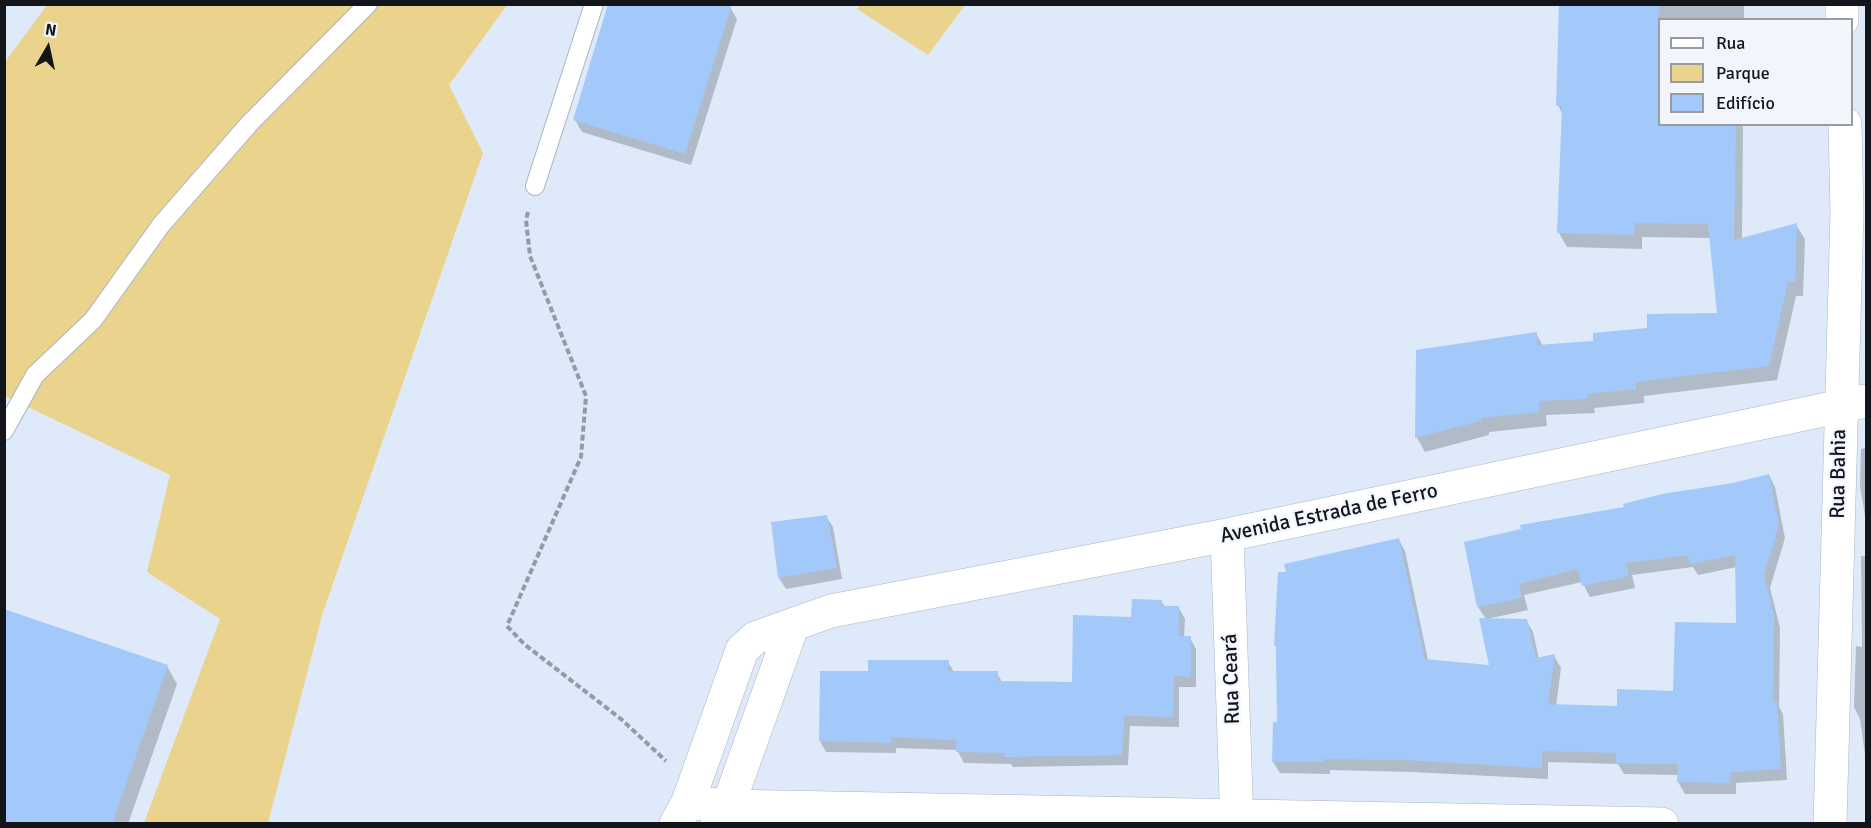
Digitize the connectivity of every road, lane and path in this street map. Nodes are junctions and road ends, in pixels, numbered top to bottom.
1 (368, 4) edge
2 (594, 4) edge
3 (1845, 126) edge
4 (535, 186) joint
5 (1853, 404) edge
6 (4, 431) edge
7 (1227, 535) junction
8 (792, 627) junction
9 (686, 804) edge
10 (723, 815) edge
11 (1237, 819) edge
12 (1662, 824) edge
13 (1830, 824) edge

1 - 6 lane
2 - 4 lane
3 - 5 street, Rua Bahia
4 - 9 path
5 - 7 street, Avenida Estrada de Ferro
5 - 13 street, Rua Bahia
7 - 8 street, Avenida Estrada de Ferro
7 - 11 street, Rua Ceará
8 - 9 street, Avenida Estrada de Ferro
8 - 10 street
9 - 10 street
10 - 11 street
11 - 12 street

